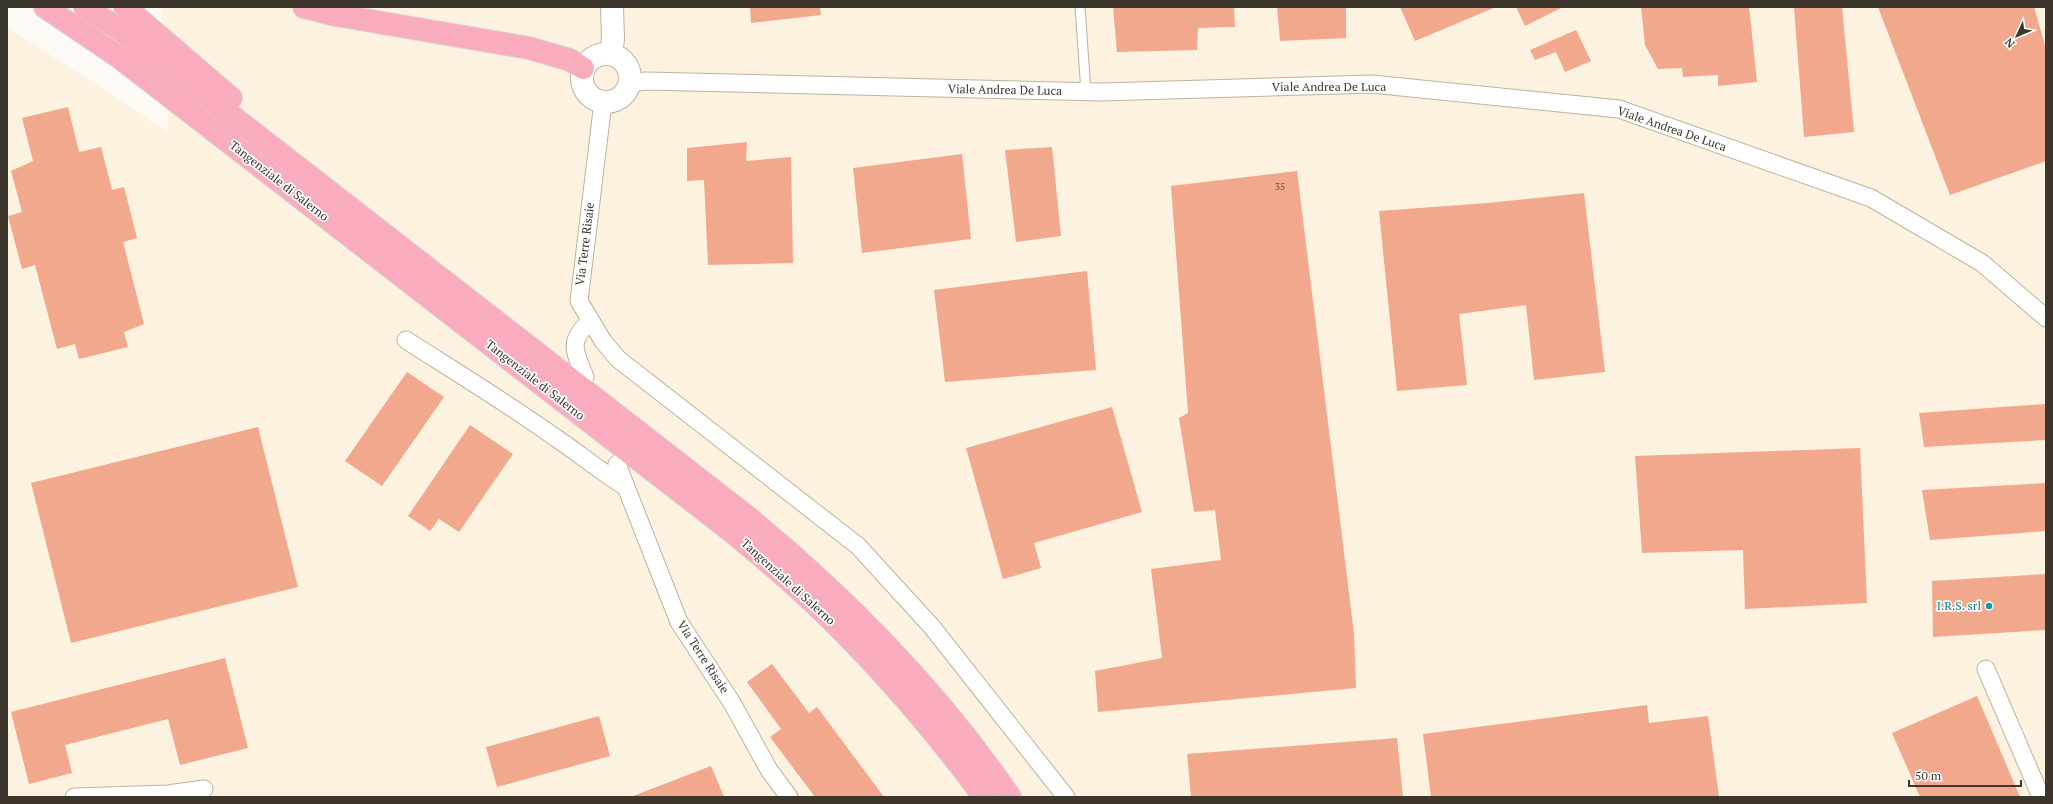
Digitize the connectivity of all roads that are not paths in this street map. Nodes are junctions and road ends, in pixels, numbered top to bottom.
1 (45, 7) edge
2 (85, 7) edge
3 (126, 7) edge
4 (304, 7) edge
5 (612, 7) edge
6 (1080, 7) edge
7 (611, 54) junction
8 (583, 68) junction
9 (630, 83) junction
10 (1086, 92) junction
11 (603, 102) junction
12 (296, 166) junction
13 (2046, 318) edge
14 (590, 321) junction
15 (406, 340) dead end
16 (585, 377) dead end
17 (617, 464) dead end
18 (626, 487) junction
19 (1986, 669) dead end
20 (204, 790) dead end
21 (74, 797) edge
22 (789, 797) edge
23 (984, 797) edge
24 (1010, 797) edge
25 (1066, 797) edge
26 (2042, 797) edge

1 - 23 highway, Tangenziale di Salerno
2 - 12 highway, Tangenziale di Salerno
3 - 12 highway
4 - 8 highway
5 - 7 street
6 - 10 lane
7 - 8 street
7 - 9 street
8 - 11 street
9 - 10 street, Viale Andrea De Luca
9 - 11 street
10 - 13 street, Viale Andrea De Luca
11 - 14 street, Via Terre Risaie
12 - 24 highway, Tangenziale di Salerno
14 - 16 street
14 - 25 street, Via Terre Risaie
15 - 18 street
17 - 18 street, Via Terre Risaie
18 - 22 street, Via Terre Risaie
19 - 26 street
20 - 21 street

